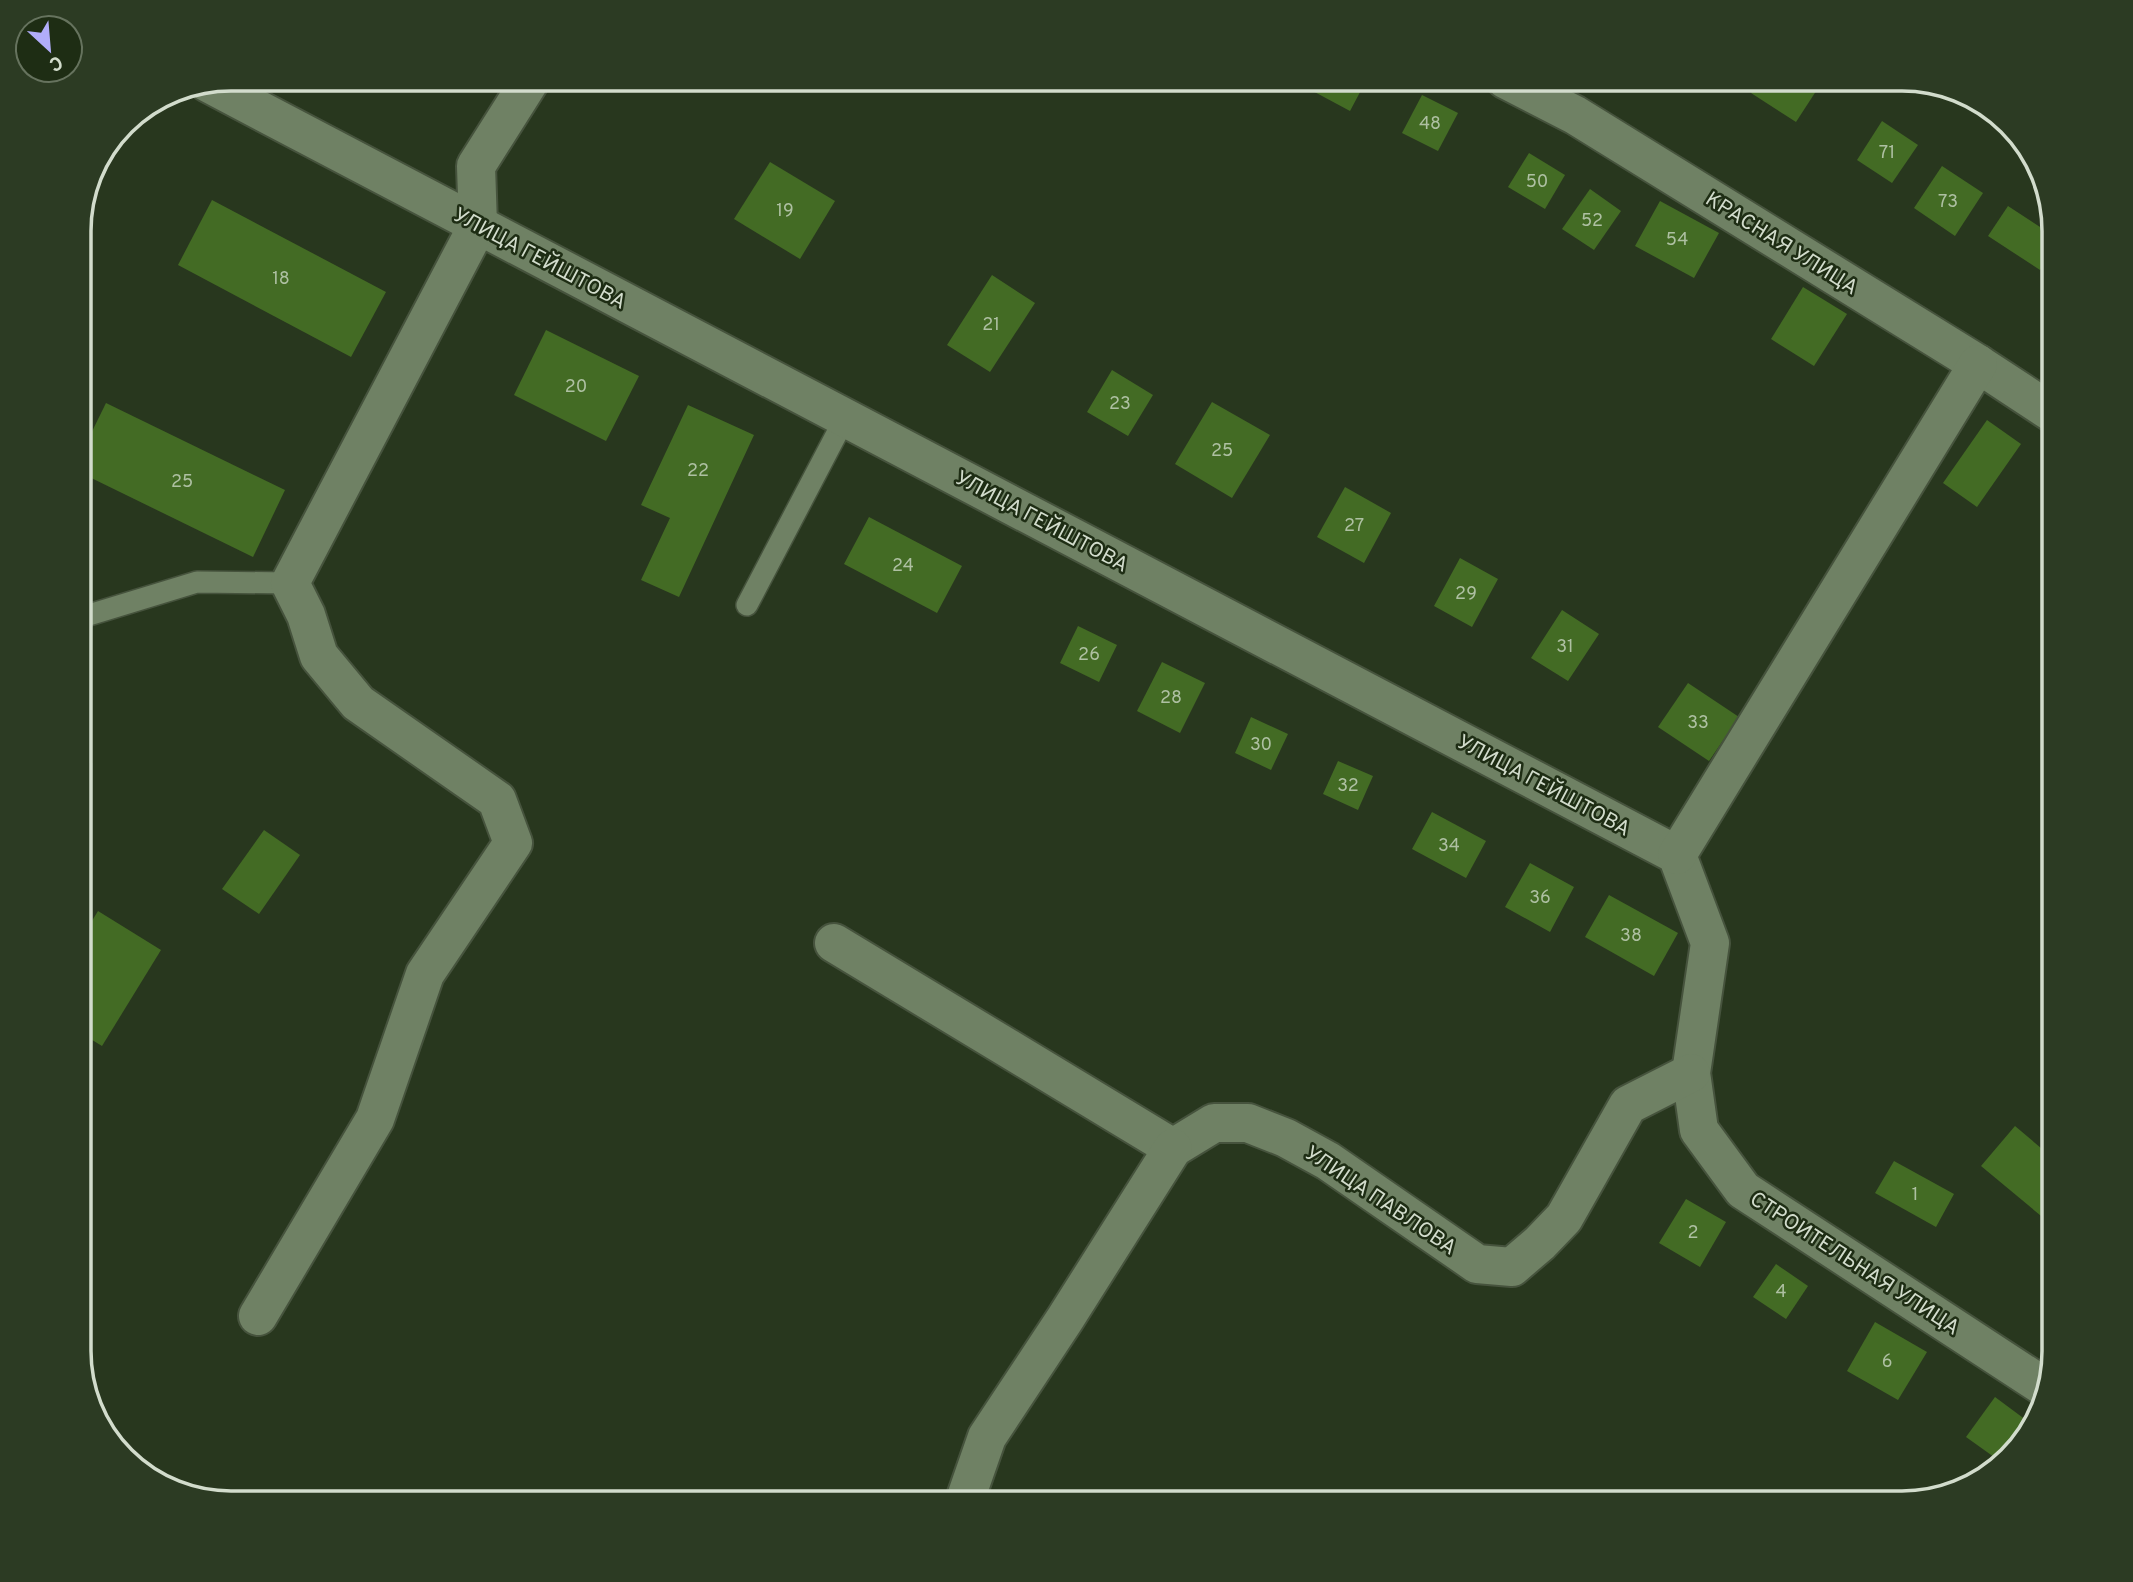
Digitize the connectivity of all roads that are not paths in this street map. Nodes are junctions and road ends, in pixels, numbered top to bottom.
1 (223, 91) edge
2 (523, 91) edge
3 (1529, 91) edge
4 (478, 225) junction
5 (1978, 364) junction
6 (2042, 406) edge
7 (845, 418) junction
8 (290, 583) junction
9 (747, 605) dead end
10 (91, 614) edge
11 (1677, 855) junction
12 (834, 943) dead end
13 (1691, 1073) junction
14 (1173, 1147) junction
15 (258, 1316) dead end
16 (2038, 1382) edge
17 (968, 1491) edge

1 - 4 street, УЛИЦА ГЕЙШТОВА
2 - 4 street
3 - 5 street, КРАСНАЯ УЛИЦА
4 - 7 street, УЛИЦА ГЕЙШТОВА
4 - 8 street
5 - 6 street, КРАСНАЯ УЛИЦА
5 - 11 street
7 - 9 lane
7 - 11 street, УЛИЦА ГЕЙШТОВА
8 - 10 lane
8 - 15 street
11 - 13 street
12 - 14 street
13 - 14 street, УЛИЦА ПАВЛОВА
13 - 16 street, СТРОИТЕЛЬНАЯ УЛИЦА
14 - 17 street

